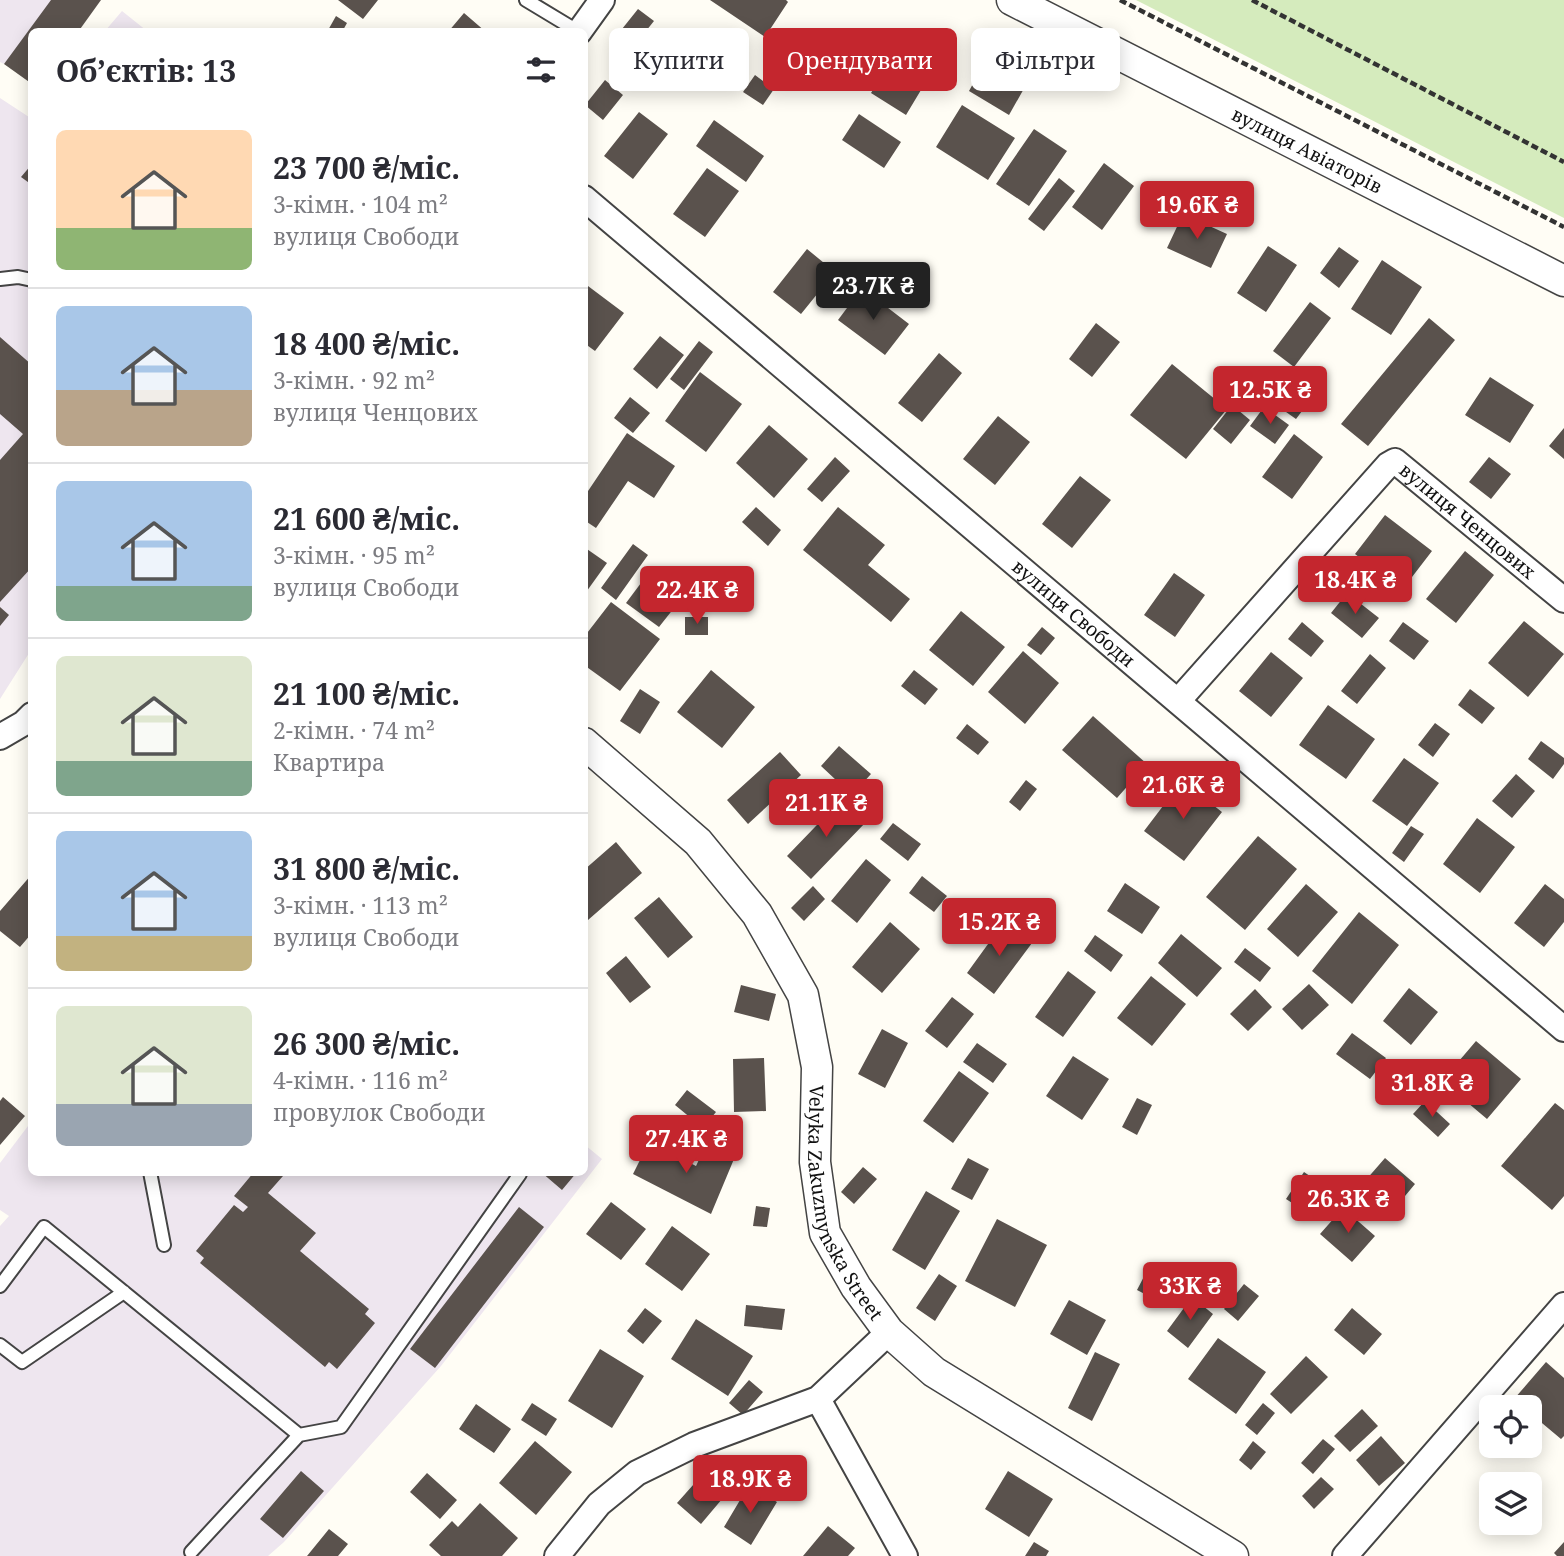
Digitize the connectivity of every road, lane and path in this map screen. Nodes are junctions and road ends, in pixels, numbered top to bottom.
1 (526, 0) edge
2 (602, 0) edge
3 (1012, 0) edge
4 (1120, 0) edge
5 (1252, 0) edge
6 (572, 28) edge
7 (582, 28) edge
8 (1564, 162) edge
9 (588, 201) edge
10 (1564, 227) edge
11 (28, 278) edge
12 (0, 279) edge
13 (1564, 281) edge
14 (1564, 600) edge
15 (1178, 701) junction
16 (28, 719) edge
17 (0, 737) edge
18 (588, 746) edge
19 (1564, 1028) edge
20 (151, 1176) edge
21 (519, 1176) edge
22 (164, 1245) dead end
23 (0, 1286) edge
24 (124, 1293) junction
25 (1564, 1305) edge
26 (889, 1332) junction
27 (0, 1345) edge
28 (818, 1399) junction
29 (299, 1435) junction
30 (191, 1552) dead end
31 (557, 1556) edge
32 (905, 1556) edge
33 (1233, 1556) edge
34 (1345, 1556) edge

1 - 6 lane
2 - 7 street
3 - 13 street, вулиця Авіаторів
4 - 10 path
5 - 8 path
9 - 15 street, вулиця Свободи
11 - 12 lane
14 - 15 street, вулиця Ченцових
15 - 19 street, вулиця Свободи
16 - 17 street
18 - 26 street, Velyka Zakuzmynska Street
20 - 22 lane
21 - 29 lane
23 - 24 lane
24 - 27 lane
24 - 29 lane
25 - 34 street
26 - 28 street
26 - 33 street, Velyka Zakuzmynska Street
28 - 31 street
28 - 32 street
29 - 30 lane

